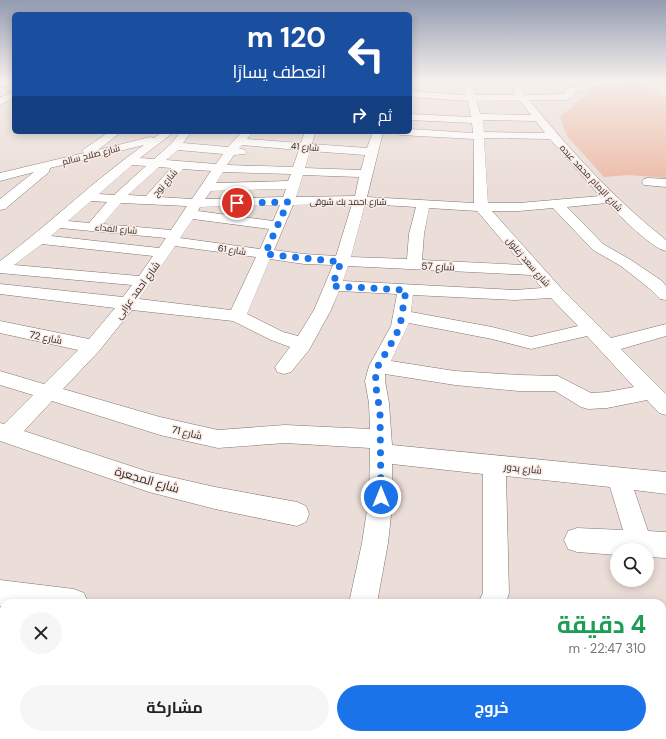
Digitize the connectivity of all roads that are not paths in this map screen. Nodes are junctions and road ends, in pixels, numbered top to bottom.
1 (475, 115) edge
2 (529, 115) edge
3 (536, 115) edge
4 (538, 118) junction
5 (412, 133) edge
6 (113, 134) edge
7 (184, 134) edge
8 (309, 134) edge
9 (165, 135) edge
10 (552, 136) junction
11 (375, 141) edge
12 (480, 141) junction
13 (239, 142) edge
14 (175, 146) junction
15 (192, 148) junction
16 (304, 152) junction
17 (75, 159) junction
18 (129, 161) junction
19 (155, 163) junction
20 (49, 165) junction
21 (180, 165) junction
22 (219, 168) junction
23 (298, 171) junction
24 (367, 174) junction
25 (0, 177) edge
26 (648, 182) dead end
27 (666, 182) edge
28 (294, 185) junction
29 (206, 187) junction
30 (87, 197) junction
31 (117, 199) junction
32 (360, 200) junction
33 (610, 200) junction
34 (149, 201) junction
35 (288, 202) junction
36 (424, 204) junction
37 (557, 204) junction
38 (0, 206) edge
39 (481, 207) junction
40 (192, 209) junction
41 (56, 224) junction
42 (278, 226) junction
43 (93, 227) junction
44 (39, 239) junction
45 (170, 243) junction
46 (666, 247) edge
47 (265, 254) junction
48 (341, 262) junction
49 (415, 265) junction
50 (0, 268) edge
51 (535, 270) junction
52 (143, 281) junction
53 (332, 286) junction
54 (0, 289) edge
55 (406, 290) junction
56 (555, 292) junction
57 (666, 295) edge
58 (127, 304) junction
59 (237, 316) junction
60 (402, 316) junction
61 (0, 327) edge
62 (591, 329) junction
63 (666, 330) edge
64 (303, 345) junction
65 (93, 346) junction
66 (607, 346) junction
67 (284, 366) dead end
68 (378, 366) junction
69 (0, 378) edge
70 (650, 391) junction
71 (48, 392) junction
72 (666, 407) edge
73 (4, 433) edge
74 (381, 446) junction
75 (494, 465) junction
76 (618, 477) junction
77 (666, 483) edge
78 (297, 514) dead end
79 (577, 540) dead end
80 (624, 543) edge
81 (640, 543) edge
82 (654, 545) edge
83 (666, 545) edge
84 (0, 593) edge
85 (44, 599) edge
86 (364, 599) edge
87 (494, 599) edge

1 - 12 street
2 - 4 street
3 - 4 street, شارع الإمام محمد عبده
4 - 10 street, شارع الإمام محمد عبده
5 - 12 street
6 - 17 street
7 - 14 street
8 - 16 street
9 - 17 street, شارع صلاح سالم
9 - 18 street
10 - 12 street
10 - 33 street, شارع الإمام محمد عبده
11 - 12 street, شارع 41
11 - 16 street, شارع 41
11 - 24 street
12 - 39 street
13 - 15 street, شارع 41
13 - 16 street, شارع 41
13 - 22 street, شارع احمد عرابى
14 - 15 street, شارع 41
14 - 19 street
15 - 21 street, شارع نوح
16 - 23 street
17 - 20 street, شارع صلاح سالم
18 - 19 street
18 - 30 street
19 - 21 street
19 - 31 street
20 - 25 street, شارع صلاح سالم
20 - 38 street
21 - 22 street
21 - 34 street, شارع نوح
22 - 23 street
22 - 29 street, شارع احمد عرابى
23 - 24 street
23 - 28 street
24 - 32 street
26 - 27 street
28 - 29 street
28 - 35 street
29 - 40 street, شارع احمد عرابى
30 - 31 street, شارع احمد بك شوقى
30 - 41 street
31 - 34 street, شارع احمد بك شوقى
31 - 43 street
32 - 35 street, شارع احمد بك شوقى
32 - 36 street, شارع احمد بك شوقى
32 - 48 street
33 - 37 street, شارع احمد بك شوقى
33 - 46 street, شارع الإمام محمد عبده
34 - 40 street, شارع احمد بك شوقى
35 - 40 street, شارع احمد بك شوقى
35 - 42 street
36 - 39 street, شارع احمد بك شوقى
36 - 49 street
37 - 39 street, شارع احمد بك شوقى
37 - 57 street
39 - 51 street, شارع سعد زغلول
40 - 42 street
40 - 45 street, شارع احمد عرابى
41 - 43 street, شارع الفداء
41 - 44 street
42 - 47 street
43 - 45 street, شارع الفداء
44 - 45 street
44 - 50 street
45 - 47 street, شارع 61
45 - 52 street, شارع احمد عرابى
47 - 48 street, شارع 61
47 - 59 street
48 - 49 street, شارع 57
48 - 53 street
49 - 51 street, شارع 57
50 - 52 street
51 - 56 street, شارع سعد زغلول
52 - 58 street, شارع احمد عرابى
53 - 55 street
53 - 64 street
54 - 58 street
55 - 56 street
55 - 60 street
56 - 62 street, شارع سعد زغلول
58 - 59 street
58 - 65 street, شارع احمد عرابى
59 - 64 street
60 - 62 street
60 - 68 street
61 - 65 street, شارع 72
62 - 66 street, شارع سعد زغلول
63 - 66 street
64 - 67 street
65 - 71 street, شارع احمد عرابى
66 - 70 street, شارع سعد زغلول
68 - 70 street
68 - 74 street
69 - 71 street, شارع 71
70 - 72 street, شارع سعد زغلول
71 - 73 street, شارع احمد عرابى
71 - 74 street, شارع 71
73 - 78 street, شارع المجعرة
74 - 75 street, شارع بدور
74 - 86 street
75 - 76 street, شارع بدور
75 - 87 street
76 - 77 street, شارع بدور
76 - 81 street
79 - 80 street
82 - 83 street
84 - 85 street

